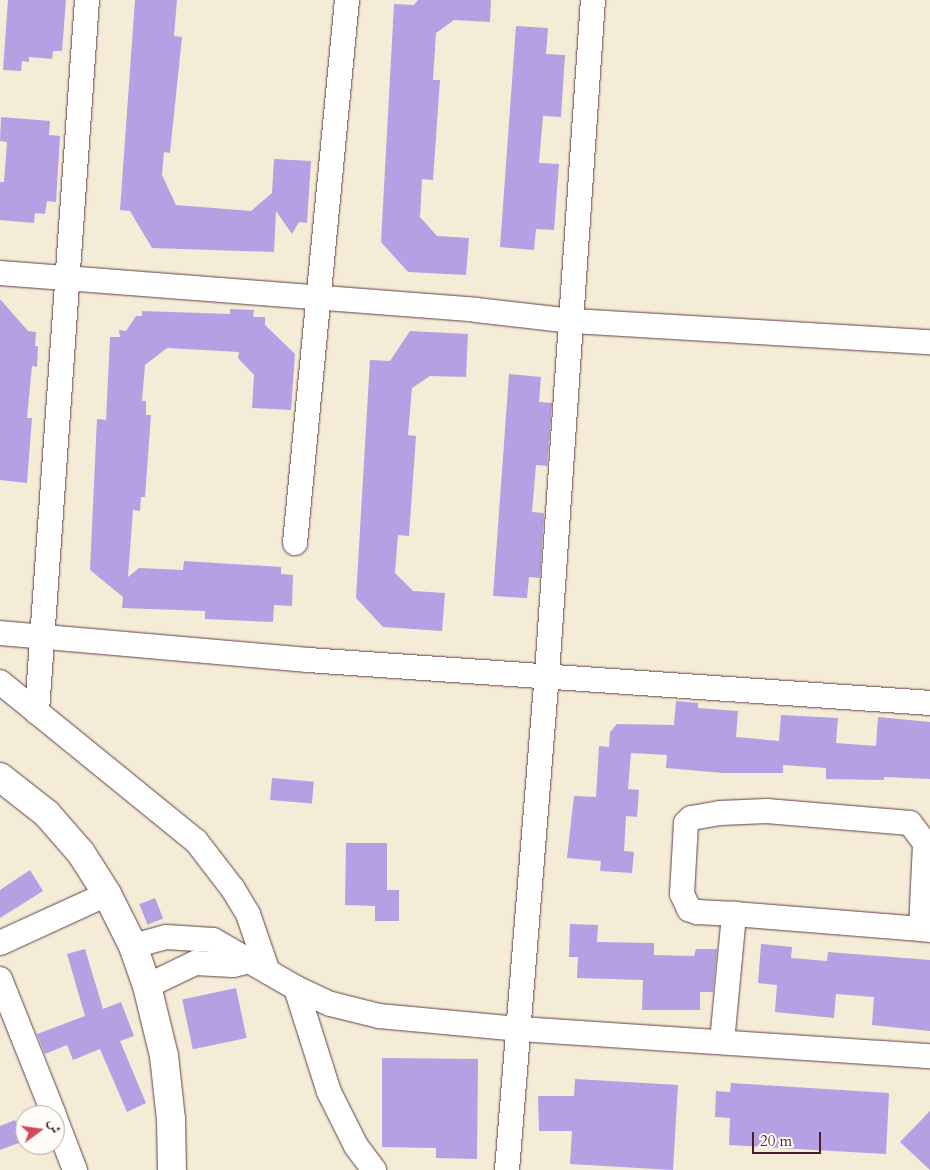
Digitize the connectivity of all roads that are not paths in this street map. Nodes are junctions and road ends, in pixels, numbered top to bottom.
1 (87, 0) edge
2 (347, 0) edge
3 (593, 0) edge
4 (0, 273) edge
5 (65, 278) junction
6 (319, 298) junction
7 (572, 321) junction
8 (930, 342) edge
9 (295, 543) dead end
10 (0, 633) edge
11 (42, 635) junction
12 (547, 674) junction
13 (0, 682) edge
14 (930, 703) edge
15 (37, 712) junction
16 (0, 777) edge
17 (107, 894) junction
18 (734, 914) junction
19 (925, 929) edge
20 (0, 943) edge
21 (133, 946) junction
22 (246, 962) junction
23 (268, 972) junction
24 (0, 979) edge
25 (147, 986) junction
26 (296, 988) junction
27 (520, 1029) junction
28 (722, 1042) junction
29 (930, 1056) edge
30 (49, 1105) edge
31 (65, 1145) edge
32 (75, 1170) edge
33 (172, 1170) edge
34 (374, 1170) edge
35 (506, 1170) edge

1 - 5 street
2 - 6 street
3 - 7 street
4 - 5 street
5 - 6 street
5 - 11 street
6 - 7 street
6 - 9 street
7 - 8 street
7 - 12 street
10 - 11 street
11 - 12 street
11 - 15 street
12 - 14 street
12 - 27 street
13 - 15 street
15 - 23 street
16 - 17 street
17 - 20 street
17 - 21 street
18 - 19 street
18 - 19 street
18 - 28 street
21 - 22 street
21 - 25 street
22 - 23 street
22 - 25 street
23 - 26 street
24 - 30 street
25 - 33 street
26 - 27 street
26 - 34 street
27 - 28 street
27 - 35 street
28 - 29 street
31 - 32 street

